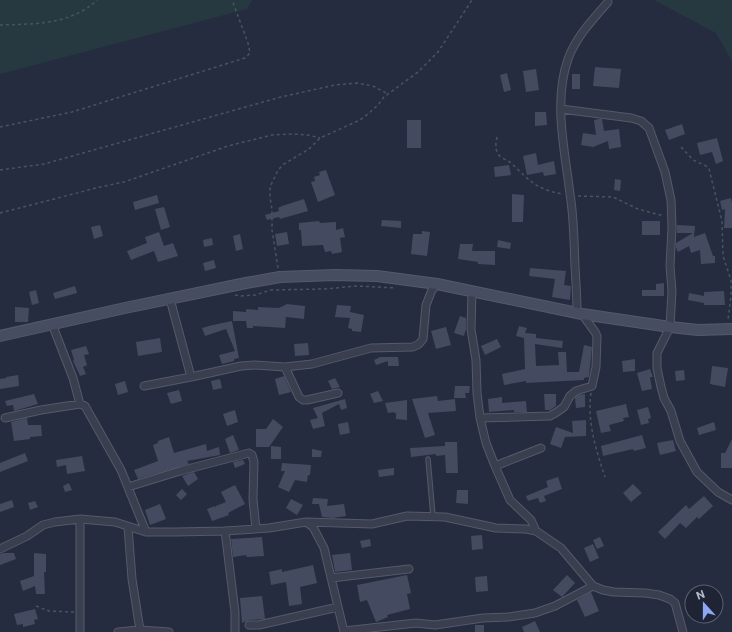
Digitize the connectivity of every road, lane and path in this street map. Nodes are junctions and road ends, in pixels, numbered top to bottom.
1 (97, 0) edge
2 (232, 0) edge
3 (472, 0) edge
4 (608, 2) dead end
5 (0, 25) edge
6 (388, 94) junction
7 (561, 109) junction
8 (0, 127) edge
9 (497, 137) dead end
10 (320, 138) junction
11 (681, 147) dead end
12 (0, 170) edge
13 (571, 196) junction
14 (0, 213) edge
15 (672, 218) junction
16 (280, 277) junction
17 (437, 284) junction
18 (396, 288) dead end
19 (216, 289) junction
20 (472, 291) junction
21 (170, 299) junction
22 (579, 313) junction
23 (52, 324) junction
24 (670, 327) junction
25 (730, 330) edge
26 (0, 336) edge
27 (285, 367) junction
28 (191, 377) junction
29 (144, 386) dead end
30 (592, 386) junction
31 (338, 393) dead end
32 (80, 404) junction
33 (5, 418) dead end
34 (480, 418) junction
35 (541, 448) dead end
36 (428, 459) dead end
37 (495, 466) junction
38 (605, 477) dead end
39 (128, 487) junction
40 (732, 500) edge
41 (433, 516) junction
42 (80, 519) junction
43 (306, 522) junction
44 (128, 527) junction
45 (256, 529) junction
46 (225, 531) junction
47 (536, 531) junction
48 (146, 532) junction
49 (0, 549) edge
50 (409, 569) dead end
51 (331, 578) junction
52 (593, 586) junction
53 (36, 606) dead end
54 (338, 607) junction
55 (80, 612) junction
56 (249, 626) dead end
57 (140, 630) junction
58 (344, 631) edge
59 (80, 632) edge
60 (118, 632) edge
61 (169, 632) edge
62 (235, 632) edge
63 (684, 632) edge

1 - 5 path
2 - 8 path
3 - 6 path
4 - 7 street
6 - 10 path
6 - 12 path
7 - 13 street
7 - 15 street
9 - 13 path
10 - 14 path
10 - 16 path
11 - 25 path
13 - 15 path
13 - 22 street
15 - 24 street
16 - 17 main road
16 - 19 main road
17 - 20 main road
17 - 27 street
18 - 19 path
19 - 21 main road
20 - 22 main road
20 - 34 street
21 - 23 main road
21 - 28 street
22 - 24 main road
22 - 30 street
23 - 26 main road
23 - 32 street
24 - 25 main road
24 - 40 street
27 - 28 street
27 - 31 street
28 - 29 street
30 - 34 street
30 - 38 path
32 - 33 street
32 - 39 street
34 - 37 street
35 - 37 street
36 - 41 lane
37 - 47 street
39 - 45 street
39 - 48 street
41 - 43 street
41 - 47 street
42 - 44 street
42 - 49 street
42 - 55 street
43 - 45 street
43 - 51 street
44 - 48 street
44 - 57 street
45 - 46 street
46 - 48 street
46 - 62 street
47 - 52 street
50 - 51 street
51 - 54 street
52 - 58 street
52 - 63 street
53 - 55 path
54 - 56 street
54 - 58 street
55 - 59 street
57 - 60 street
57 - 61 street

